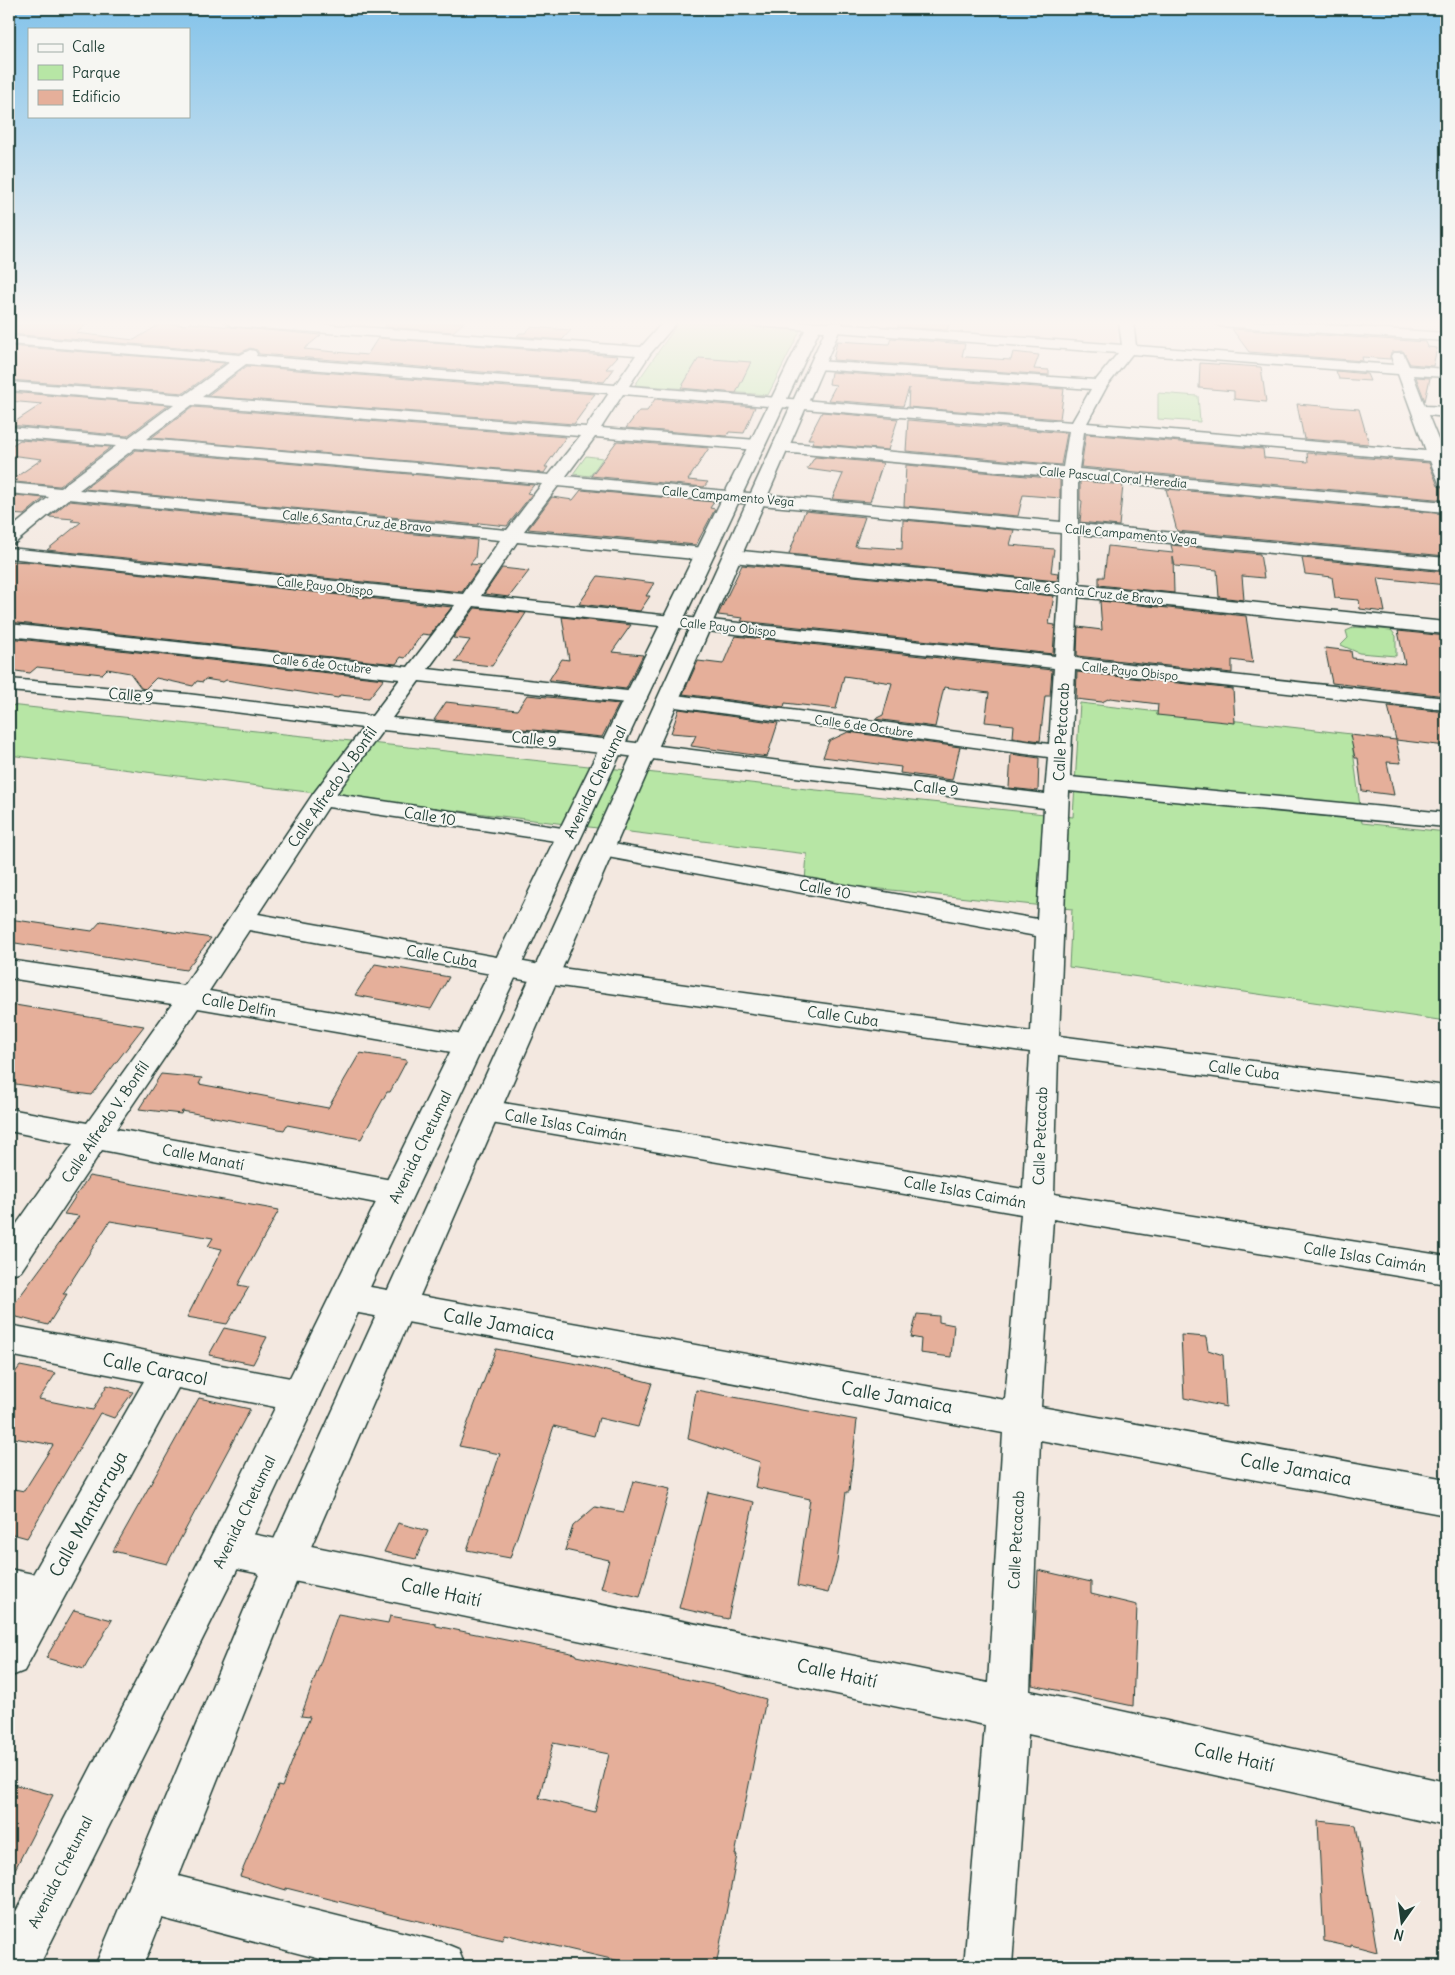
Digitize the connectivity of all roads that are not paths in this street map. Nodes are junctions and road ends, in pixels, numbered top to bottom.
1 (170, 414) edge
2 (367, 414) edge
3 (603, 414) edge
4 (783, 414) edge
5 (916, 414) edge
6 (1084, 414) edge
7 (1421, 414) edge
8 (1077, 427) junction
9 (9, 432) edge
10 (590, 432) junction
11 (131, 442) junction
12 (769, 446) junction
13 (1442, 457) edge
14 (1070, 474) junction
15 (554, 481) junction
16 (1446, 481) edge
17 (9, 488) edge
18 (64, 493) junction
19 (745, 498) junction
20 (1446, 507) edge
21 (1070, 528) junction
22 (512, 535) junction
23 (9, 539) edge
24 (9, 553) edge
25 (705, 554) junction
26 (732, 556) junction
27 (1446, 564) edge
28 (1069, 590) junction
29 (468, 601) junction
30 (673, 621) junction
31 (702, 624) junction
32 (1446, 628) edge
33 (9, 630) edge
34 (1064, 663) junction
35 (414, 673) junction
36 (9, 685) edge
37 (636, 698) junction
38 (668, 700) junction
39 (1446, 704) edge
40 (377, 723) junction
41 (612, 747) junction
42 (645, 752) junction
43 (1060, 752) junction
44 (1058, 793) junction
45 (321, 799) junction
46 (1446, 820) edge
47 (569, 836) junction
48 (602, 848) junction
49 (242, 920) junction
50 (1049, 930) junction
51 (506, 968) junction
52 (9, 969) edge
53 (546, 975) junction
54 (191, 997) junction
55 (469, 1044) junction
56 (1044, 1044) junction
57 (1446, 1097) edge
58 (485, 1111) junction
59 (9, 1120) edge
60 (96, 1136) junction
61 (397, 1194) junction
62 (1038, 1204) junction
63 (9, 1261) edge
64 (1446, 1270) edge
65 (348, 1297) junction
66 (398, 1306) junction
67 (9, 1340) edge
68 (168, 1372) junction
69 (301, 1396) junction
70 (1022, 1420) junction
71 (1446, 1496) edge
72 (227, 1548) junction
73 (285, 1560) junction
74 (26, 1592) edge
75 (9, 1656) edge
76 (1008, 1708) junction
77 (1446, 1804) edge
78 (150, 1892) junction
79 (14, 1966) edge
80 (119, 1966) edge
81 (441, 1966) edge
82 (988, 1966) edge

1 - 11 street
2 - 10 street, Calle Pascual Coral Heredia
3 - 10 street, Calle Alfredo V. Bonfil
4 - 12 street, Avenida Chetumal
5 - 8 street
6 - 8 street, Calle Petcacab
7 - 13 street
8 - 13 street
8 - 14 street, Calle Petcacab
9 - 11 street, Calle Campamento Vega
10 - 12 street, Calle Pascual Coral Heredia
10 - 15 street, Calle Alfredo V. Bonfil
11 - 15 street, Calle Campamento Vega
11 - 18 street
12 - 14 street, Calle Pascual Coral Heredia
12 - 19 street, Avenida Chetumal
13 - 16 street
14 - 20 street, Calle Pascual Coral Heredia
14 - 21 street, Calle Petcacab
15 - 19 street, Calle Campamento Vega
15 - 22 street, Calle Alfredo V. Bonfil
17 - 18 street, Calle 6 Santa Cruz de Bravo
18 - 22 street, Calle 6 Santa Cruz de Bravo
18 - 23 street
19 - 21 street, Calle Campamento Vega
19 - 25 street, Avenida Chetumal
19 - 26 street, Avenida Chetumal
21 - 27 street, Calle Campamento Vega
21 - 28 street, Calle Petcacab
22 - 25 street, Calle 6 Santa Cruz de Bravo
22 - 29 street, Calle Alfredo V. Bonfil
24 - 29 street, Calle Payo Obispo
25 - 30 street, Avenida Chetumal
26 - 28 street, Calle 6 Santa Cruz de Bravo
26 - 31 street, Avenida Chetumal
28 - 32 street, Calle 6 Santa Cruz de Bravo
28 - 34 street, Calle Petcacab
29 - 30 street, Calle Payo Obispo
29 - 35 street, Calle Alfredo V. Bonfil
30 - 31 street, Calle Payo Obispo
30 - 37 street, Avenida Chetumal
31 - 34 street, Calle Payo Obispo
31 - 38 street, Avenida Chetumal
33 - 35 street, Calle 6 de Octubre
34 - 39 street, Calle Payo Obispo
34 - 43 street, Calle Petcacab
35 - 37 street, Calle 6 de Octubre
35 - 40 street, Calle Alfredo V. Bonfil
36 - 40 street, Calle 9
37 - 41 street, Avenida Chetumal
38 - 42 street, Avenida Chetumal
38 - 43 street, Calle 6 de Octubre
40 - 41 street, Calle 9
40 - 45 street, Calle Alfredo V. Bonfil
41 - 42 street, Calle 9
41 - 47 street, Avenida Chetumal
42 - 44 street, Calle 9
42 - 48 street, Avenida Chetumal
43 - 44 street, Calle Petcacab
44 - 46 street, Calle 9
44 - 50 street, Calle Petcacab
45 - 47 street, Calle 10
45 - 49 street, Calle Alfredo V. Bonfil
47 - 51 street, Avenida Chetumal
48 - 50 street, Calle 10
48 - 53 street, Avenida Chetumal
49 - 51 street, Calle Cuba
49 - 54 street, Calle Alfredo V. Bonfil
50 - 56 street, Calle Petcacab
51 - 53 street, Calle Cuba
51 - 55 street, Avenida Chetumal
52 - 54 street, Calle Delfin
53 - 56 street, Calle Cuba
53 - 58 street, Avenida Chetumal
54 - 55 street, Calle Delfin
54 - 60 street, Calle Alfredo V. Bonfil
55 - 61 street, Avenida Chetumal
56 - 57 street, Calle Cuba
56 - 62 street, Calle Petcacab
58 - 62 street, Calle Islas Caimán
58 - 66 street, Avenida Chetumal
59 - 60 street, Calle Manatí
60 - 61 street, Calle Manatí
60 - 63 street, Calle Alfredo V. Bonfil
61 - 65 street, Avenida Chetumal
62 - 64 street, Calle Islas Caimán
62 - 70 street, Calle Petcacab
65 - 66 street, Calle Jamaica
65 - 69 street, Avenida Chetumal
66 - 70 street, Calle Jamaica
66 - 73 street, Avenida Chetumal
67 - 68 street, Calle Caracol
68 - 69 street, Calle Caracol
68 - 74 street, Calle Mantarraya
69 - 72 street, Avenida Chetumal
70 - 71 street, Calle Jamaica
70 - 76 street, Calle Petcacab
72 - 73 street, Calle Haití
72 - 79 street, Avenida Chetumal
73 - 76 street, Calle Haití
73 - 78 street, Avenida Chetumal
74 - 75 street, Calle Mantarraya
76 - 77 street, Calle Haití
76 - 82 street, Calle Petcacab
78 - 80 street, Avenida Chetumal
78 - 81 street

